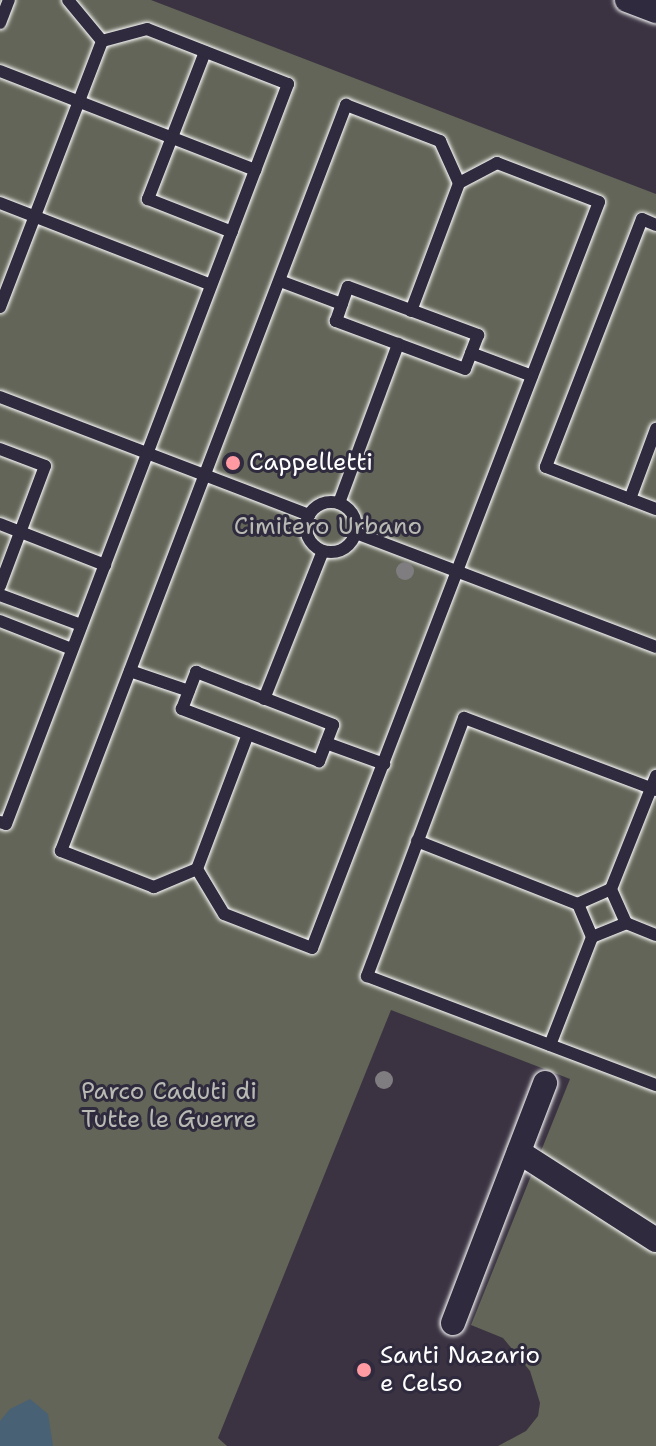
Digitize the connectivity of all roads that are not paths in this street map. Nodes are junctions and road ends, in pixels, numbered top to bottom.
1 (9, 0) edge
2 (68, 0) edge
3 (627, 0) edge
4 (656, 11) edge
5 (0, 23) edge
6 (102, 41) junction
7 (205, 52) junction
8 (0, 71) edge
9 (79, 101) junction
10 (172, 138) junction
11 (255, 170) junction
12 (459, 183) junction
13 (0, 203) edge
14 (34, 217) junction
15 (656, 225) edge
16 (232, 232) junction
17 (280, 281) junction
18 (211, 285) junction
19 (342, 304) junction
20 (0, 307) edge
21 (411, 311) junction
22 (398, 344) junction
23 (471, 353) junction
24 (532, 376) junction
25 (0, 397) edge
26 (656, 429) edge
27 (0, 449) edge
28 (147, 453) junction
29 (206, 476) junction
30 (630, 499) junction
31 (339, 503) junction
32 (656, 509) edge
33 (309, 515) junction
34 (0, 524) edge
35 (20, 532) junction
36 (356, 533) junction
37 (323, 551) junction
38 (105, 565) junction
39 (458, 572) junction
40 (0, 586) edge
41 (0, 595) edge
42 (0, 621) edge
43 (81, 625) junction
44 (656, 647) edge
45 (72, 649) junction
46 (130, 671) junction
47 (189, 691) junction
48 (264, 699) junction
49 (248, 734) junction
50 (326, 743) junction
51 (384, 764) junction
52 (654, 785) edge
53 (0, 822) edge
54 (417, 841) junction
55 (197, 869) junction
56 (611, 889) junction
57 (578, 904) junction
58 (626, 923) junction
59 (656, 935) edge
60 (592, 937) junction
61 (550, 1045) junction
62 (545, 1083) dead end
63 (656, 1085) edge
64 (519, 1152) junction
65 (656, 1240) edge
66 (453, 1323) dead end

1 - 5 lane
2 - 6 lane
3 - 4 street
6 - 7 lane
6 - 9 lane
7 - 10 lane
7 - 11 lane
8 - 9 lane
9 - 10 lane
9 - 14 lane
10 - 11 lane
10 - 16 lane
11 - 16 lane
12 - 17 lane
12 - 21 lane
12 - 24 lane
13 - 14 lane
14 - 18 lane
14 - 20 lane
15 - 30 lane
16 - 18 lane
17 - 19 lane
17 - 29 lane
18 - 28 lane
19 - 21 lane
19 - 22 lane
21 - 23 lane
22 - 23 lane
22 - 31 lane
23 - 24 lane
24 - 39 lane
25 - 28 lane
26 - 30 lane
27 - 35 lane
28 - 29 lane
28 - 38 lane
29 - 33 lane
29 - 46 lane
30 - 32 lane
31 - 33 lane
31 - 36 lane
33 - 37 lane
34 - 35 lane
35 - 38 lane
35 - 40 lane
36 - 37 lane
36 - 39 lane
37 - 48 lane
38 - 43 lane
39 - 44 lane
39 - 51 lane
41 - 43 lane
42 - 45 lane
43 - 45 lane
45 - 53 lane
46 - 47 lane
46 - 55 lane
47 - 48 lane
47 - 49 lane
48 - 50 lane
49 - 50 lane
49 - 55 lane
50 - 51 lane
51 - 55 lane
52 - 54 lane
52 - 56 lane
54 - 57 lane
54 - 61 lane
56 - 57 lane
56 - 58 lane
57 - 60 lane
58 - 59 lane
58 - 60 lane
60 - 61 lane
61 - 63 lane
62 - 64 street
64 - 65 street
64 - 66 street

